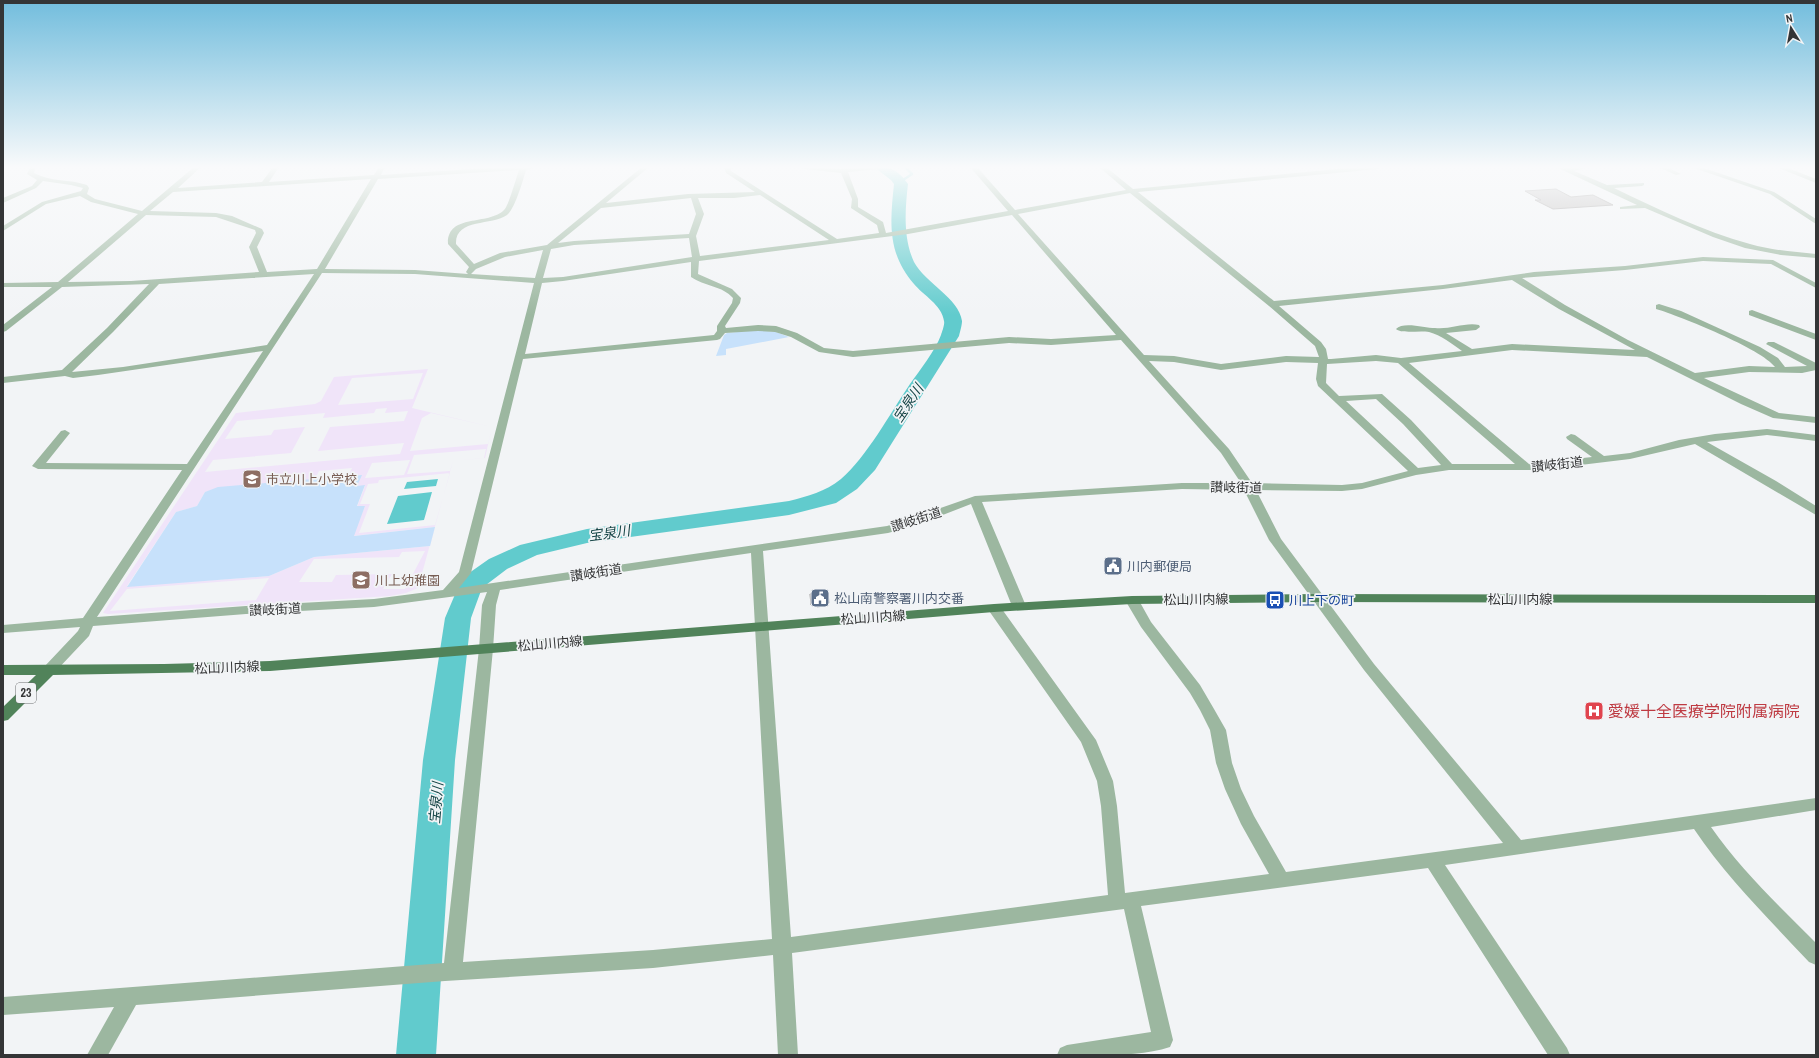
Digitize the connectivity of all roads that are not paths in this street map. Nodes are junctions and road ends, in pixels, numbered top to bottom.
1 (23, 216) edge
2 (139, 216) edge
3 (221, 216) edge
4 (353, 216) edge
5 (497, 216) edge
6 (586, 216) edge
7 (699, 216) edge
8 (798, 216) edge
9 (868, 216) edge
10 (994, 216) edge
11 (1016, 216) edge
12 (1163, 216) edge
13 (1670, 216) edge
14 (1805, 216) edge
15 (1816, 222) edge
16 (3, 229) edge
17 (887, 235) junction
18 (692, 236) junction
19 (837, 242) junction
20 (548, 248) junction
21 (1771, 252) junction
22 (1816, 256) edge
23 (695, 259) junction
24 (1773, 262) junction
25 (473, 267) junction
26 (320, 271) junction
27 (264, 275) junction
28 (466, 276) junction
29 (1514, 277) junction
30 (538, 281) junction
31 (157, 282) junction
32 (3, 285) edge
33 (59, 285) junction
34 (1816, 286) edge
35 (1272, 304) junction
36 (1659, 307) dead end
37 (1752, 313) dead end
38 (1476, 327) dead end
39 (3, 329) edge
40 (1400, 330) dead end
41 (722, 331) junction
42 (1437, 331) junction
43 (1122, 337) junction
44 (1816, 337) edge
45 (1772, 344) dead end
46 (270, 347) junction
47 (1470, 352) junction
48 (1649, 354) junction
49 (519, 357) junction
50 (1142, 358) junction
51 (1323, 361) junction
52 (1401, 361) junction
53 (1813, 368) edge
54 (1782, 369) junction
55 (65, 373) junction
56 (1816, 375) edge
57 (1695, 376) junction
58 (3, 380) edge
59 (1336, 399) junction
60 (1777, 416) junction
61 (1816, 420) edge
62 (1767, 432) junction
63 (65, 433) dead end
64 (1571, 437) dead end
65 (1816, 438) edge
66 (1696, 440) junction
67 (1601, 459) junction
68 (190, 467) junction
69 (1449, 467) junction
70 (1526, 467) junction
71 (1416, 472) junction
72 (1248, 487) junction
73 (975, 499) junction
74 (1816, 511) edge
75 (756, 547) junction
76 (493, 587) junction
77 (450, 593) junction
78 (1318, 598) junction
79 (1816, 599) edge
80 (1132, 600) junction
81 (1019, 606) junction
82 (994, 608) junction
83 (88, 623) junction
84 (763, 626) junction
85 (3, 629) edge
86 (481, 649) junction
87 (3, 670) edge
88 (49, 670) junction
89 (3, 716) edge
90 (1816, 804) edge
91 (1699, 823) junction
92 (1517, 848) junction
93 (1432, 860) junction
94 (1282, 880) junction
95 (1124, 902) junction
96 (782, 946) junction
97 (1814, 951) edge
98 (449, 971) junction
99 (131, 996) junction
100 (3, 1006) edge
101 (97, 1055) edge
102 (788, 1055) edge
103 (1067, 1055) edge
104 (1560, 1055) edge

1 - 16 street
2 - 33 street
3 - 27 street
4 - 26 street
5 - 25 street
6 - 20 street
7 - 18 street
8 - 19 street
9 - 17 street
10 - 17 street
11 - 43 street
12 - 35 street
13 - 21 street
14 - 15 street
17 - 19 street
18 - 20 street
18 - 23 street
19 - 23 street
20 - 25 street
20 - 30 street
21 - 22 street
21 - 24 street
23 - 30 street
23 - 41 street
24 - 29 street
24 - 34 street
25 - 28 street
26 - 27 street
26 - 28 street
26 - 46 street
27 - 31 street
28 - 30 street
29 - 35 street
29 - 48 street
30 - 49 street
31 - 33 street
31 - 55 street
32 - 33 street
33 - 39 street
35 - 51 street
36 - 54 street
37 - 44 street
38 - 42 street
40 - 42 street
41 - 43 street
41 - 49 street
42 - 47 street
43 - 50 street
45 - 53 street
46 - 55 street
46 - 68 street
47 - 48 street
47 - 52 street
48 - 57 street
49 - 77 street
50 - 51 street
50 - 72 street
51 - 52 street
51 - 59 street
52 - 70 street
53 - 54 street
53 - 56 street
54 - 57 street
55 - 58 street
57 - 60 street
59 - 69 street
59 - 71 street
60 - 61 street
60 - 62 street
62 - 65 street, 讃岐街道
62 - 66 street, 讃岐街道
63 - 68 street
64 - 67 street
66 - 67 street, 讃岐街道
66 - 74 street
67 - 70 street, 讃岐街道
68 - 83 street
69 - 70 street, 讃岐街道
69 - 71 street, 讃岐街道
71 - 72 street, 讃岐街道
72 - 73 street, 讃岐街道
72 - 78 street
73 - 75 street, 讃岐街道
73 - 81 street
75 - 76 street, 讃岐街道
75 - 84 street
76 - 77 street, 讃岐街道
76 - 86 street
77 - 83 street, 讃岐街道
78 - 79 main road, 松山川内線
78 - 80 main road, 松山川内線
78 - 92 street
80 - 81 main road, 松山川内線
80 - 94 street
81 - 82 main road, 松山川内線
82 - 84 main road, 松山川内線
82 - 95 street
83 - 85 street, 讃岐街道
83 - 88 street
84 - 86 main road, 松山川内線
84 - 96 street
86 - 88 main road, 松山川内線
86 - 98 street
87 - 88 main road, 松山川内線
88 - 89 main road, 23
90 - 91 street
91 - 92 street
91 - 97 street
92 - 93 street
93 - 94 street
93 - 104 street
94 - 95 street
95 - 96 street
95 - 103 street
96 - 98 street
96 - 102 street
98 - 99 street
99 - 100 street
99 - 101 street

